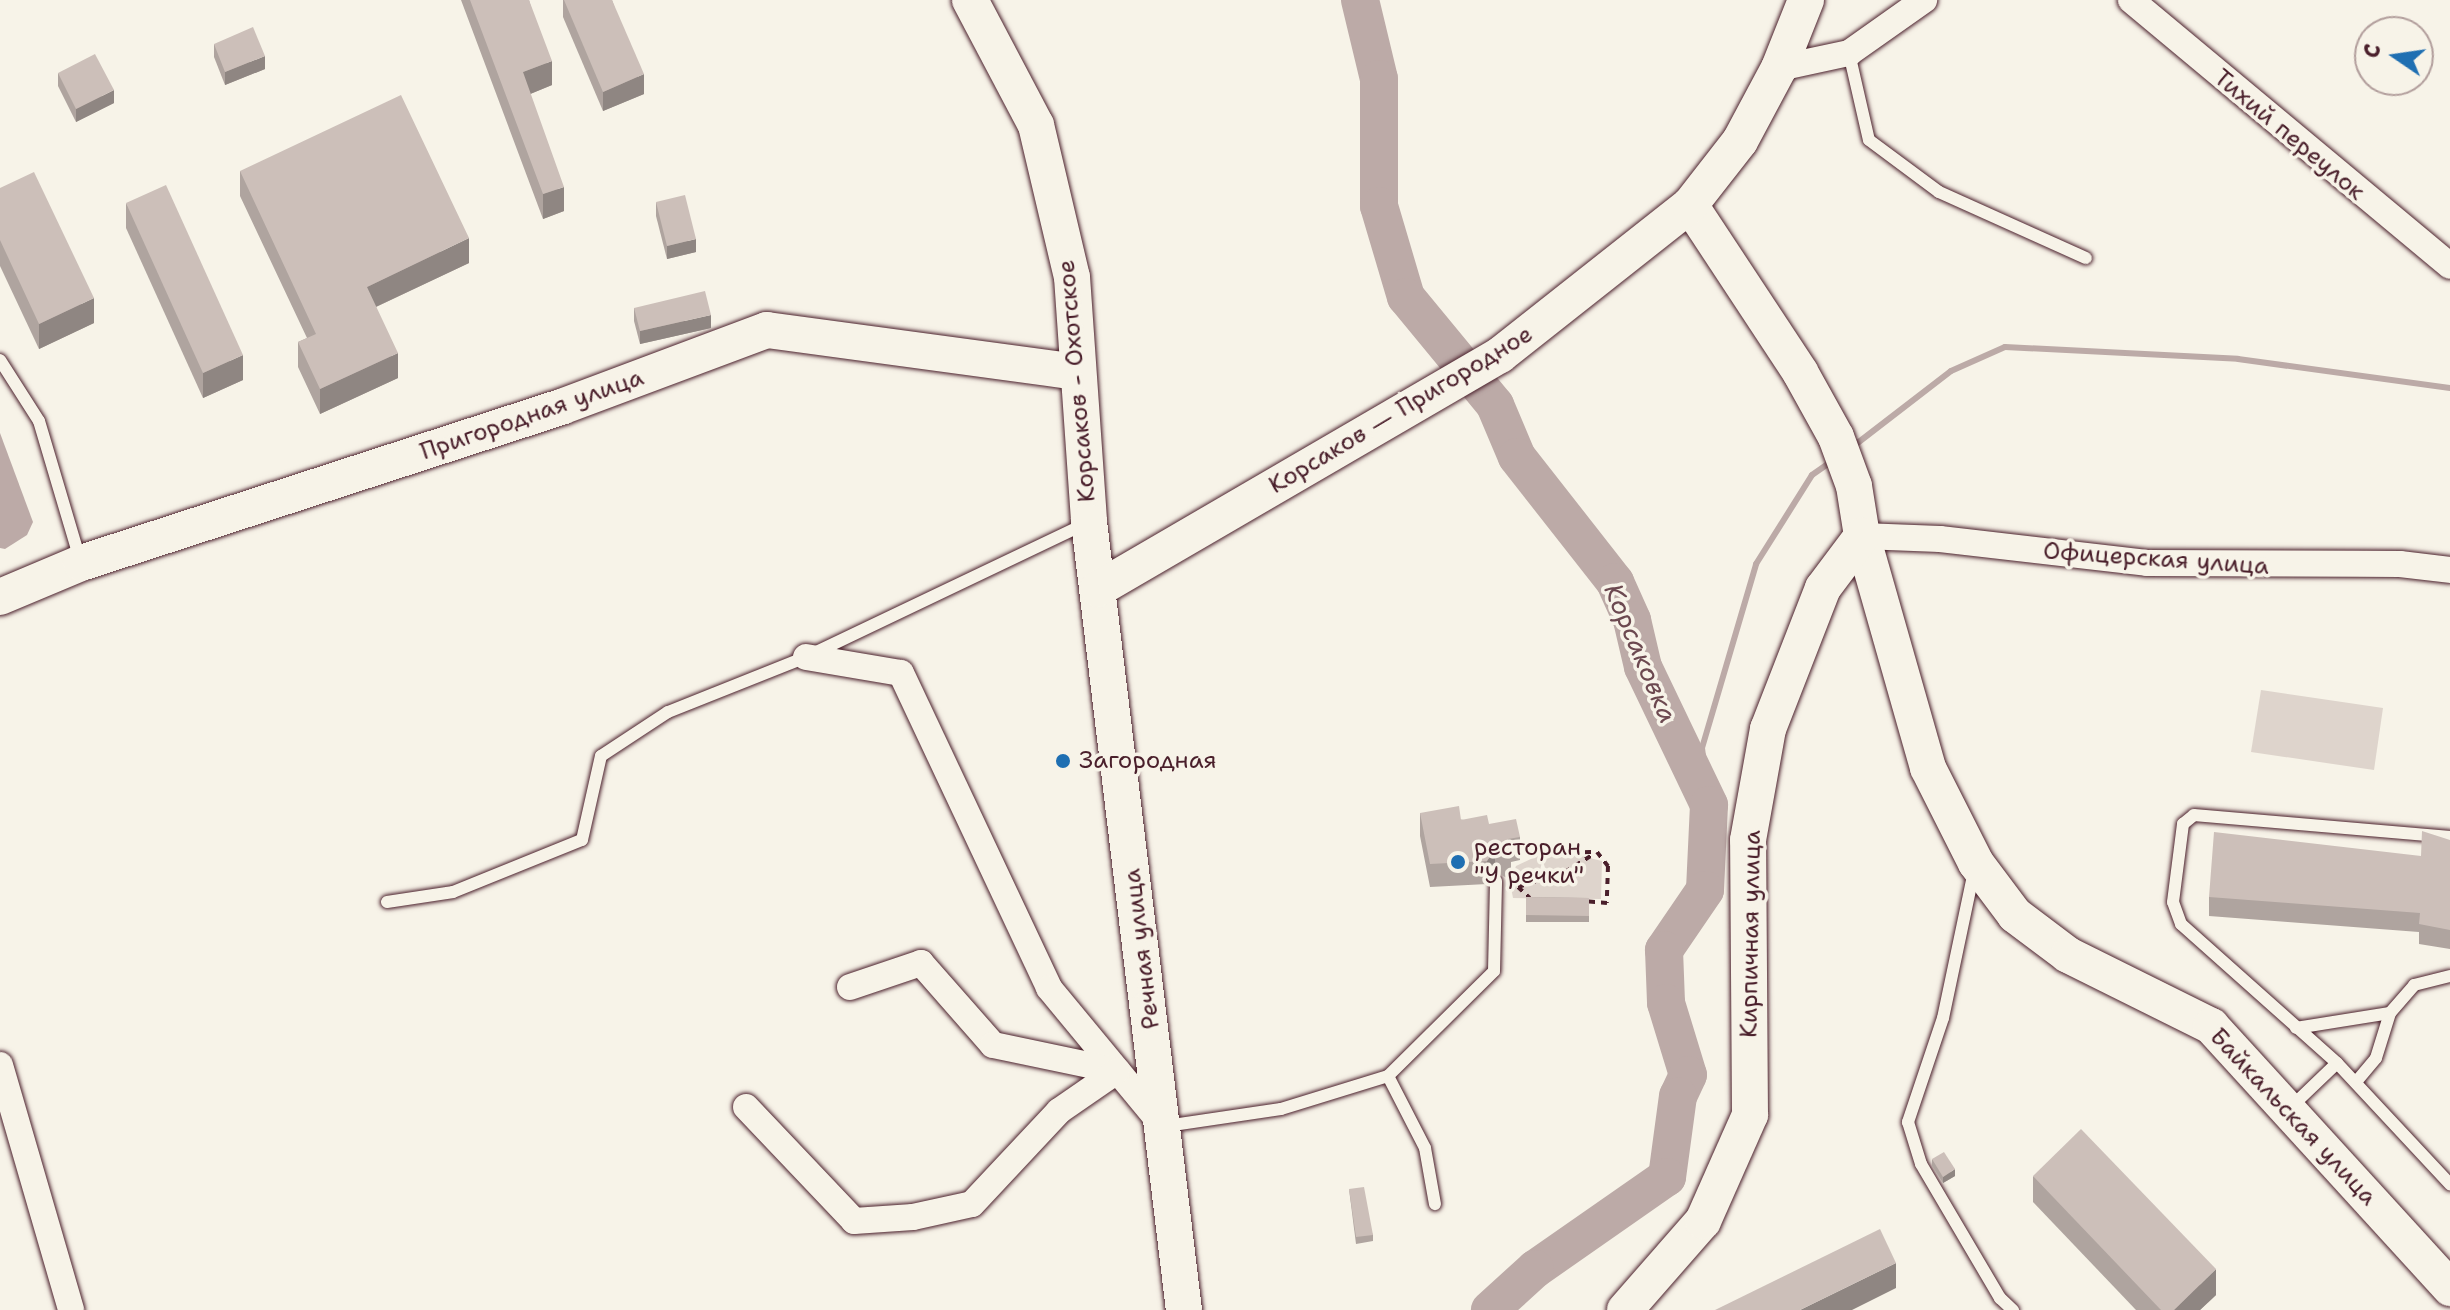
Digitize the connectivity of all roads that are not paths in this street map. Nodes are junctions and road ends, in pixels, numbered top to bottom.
1 (970, 0) edge
2 (1806, 0) edge
3 (1924, 0) edge
4 (2131, 0) edge
5 (1849, 53) junction
6 (1779, 68) junction
7 (1690, 205) junction
8 (2086, 258) dead end
9 (2450, 266) edge
10 (0, 360) edge
11 (1076, 372) junction
12 (1089, 522) junction
13 (1862, 536) junction
14 (81, 563) junction
15 (2450, 570) edge
16 (1098, 589) junction
17 (0, 597) edge
18 (806, 657) junction
19 (2450, 837) edge
20 (1976, 863) junction
21 (1496, 886) road end
22 (387, 902) dead end
23 (2450, 976) edge
24 (850, 987) dead end
25 (2390, 1013) junction
26 (2296, 1028) junction
27 (2337, 1063) junction
28 (0, 1065) edge
29 (1117, 1071) junction
30 (1388, 1076) junction
31 (2356, 1082) junction
32 (746, 1107) dead end
33 (2288, 1110) junction
34 (1163, 1126) junction
35 (2450, 1184) edge
36 (1435, 1204) dead end
37 (2450, 1288) edge
38 (71, 1310) edge
39 (1184, 1310) edge
40 (1625, 1310) edge
41 (2013, 1310) edge

1 - 11 street, Корсаков - Охотское
2 - 6 street, Корсаков — Пригородное
3 - 5 street
4 - 9 street, Тихий переулок
5 - 6 street
5 - 8 lane
6 - 7 street, Корсаков — Пригородное
7 - 13 street
7 - 16 street, Корсаков — Пригородное
10 - 14 lane
11 - 12 street, Корсаков - Охотское
11 - 14 street, Пригородная улица
12 - 16 street, Корсаков - Охотское
12 - 18 lane
13 - 15 street, Офицерская улица
13 - 20 street, Байкальская улица
13 - 40 street, Кирпичная улица
14 - 17 street, Пригородная улица
16 - 34 street, Речная улица
18 - 22 lane
18 - 29 street
19 - 26 lane
20 - 33 street, Байкальская улица
20 - 41 lane
21 - 30 lane
23 - 25 lane
24 - 29 street
25 - 26 lane
25 - 31 lane
26 - 27 lane
27 - 31 lane
27 - 33 lane
28 - 38 street
29 - 32 street
29 - 34 street
30 - 34 lane
30 - 36 lane
31 - 35 lane
33 - 37 street, Байкальская улица
34 - 39 street, Речная улица

